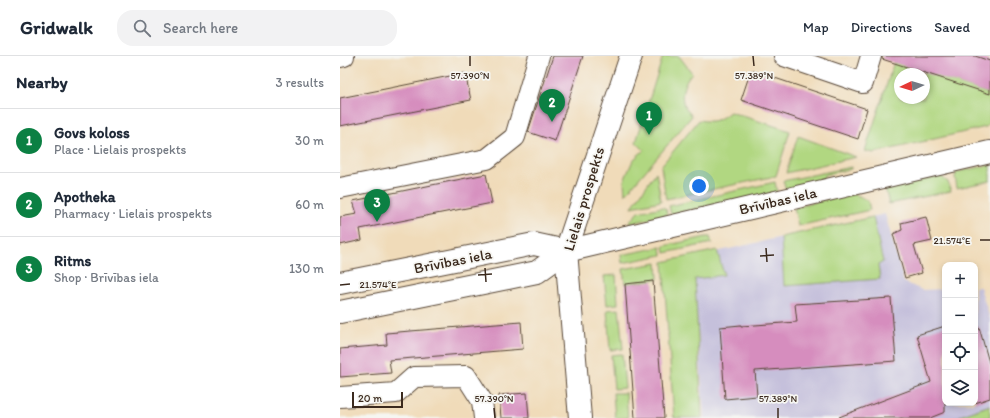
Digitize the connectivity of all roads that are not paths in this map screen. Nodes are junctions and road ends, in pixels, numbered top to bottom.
1 (344, 56) edge
2 (539, 56) edge
3 (631, 56) edge
4 (784, 56) edge
5 (871, 56) edge
6 (340, 57) edge
7 (807, 60) edge
8 (990, 152) edge
9 (340, 188) edge
10 (566, 251) junction
11 (340, 283) edge
12 (340, 312) edge
13 (340, 397) edge
14 (484, 418) edge
15 (580, 418) edge

1 - 6 street
2 - 9 street
3 - 10 main road, Lielais prospekts
4 - 7 street
5 - 7 street
8 - 10 main road, Brīvības iela
10 - 11 main road, Brīvības iela
10 - 12 main road, Brīvības iela
10 - 15 main road, Lielais prospekts
13 - 14 street

